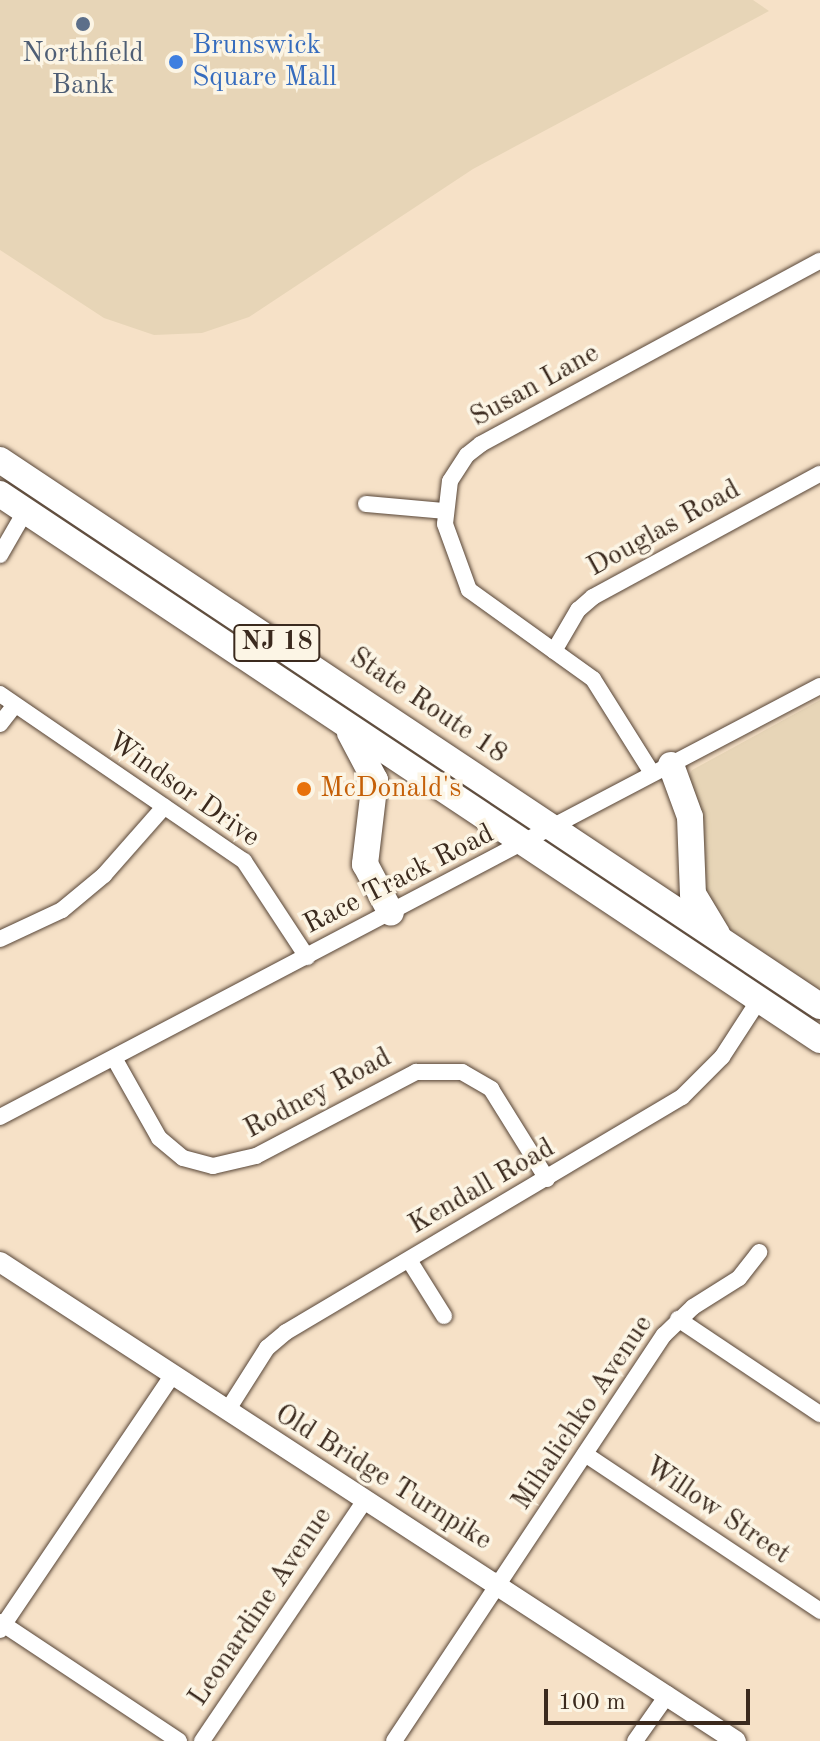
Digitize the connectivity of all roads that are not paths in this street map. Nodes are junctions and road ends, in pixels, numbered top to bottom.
1 (820, 261) edge
2 (0, 460) edge
3 (820, 474) edge
4 (0, 494) edge
5 (366, 504) dead end
6 (26, 510) junction
7 (444, 511) junction
8 (0, 555) edge
9 (554, 651) junction
10 (820, 686) edge
11 (0, 694) edge
12 (15, 705) junction
13 (0, 724) edge
14 (349, 730) junction
15 (661, 769) junction
16 (164, 807) junction
17 (553, 828) junction
18 (523, 845) junction
19 (391, 913) junction
20 (0, 939) edge
21 (721, 940) junction
22 (307, 957) junction
23 (759, 1000) junction
24 (820, 1006) edge
25 (820, 1040) edge
26 (114, 1058) junction
27 (0, 1117) edge
28 (547, 1179) junction
29 (759, 1252) dead end
30 (409, 1260) junction
31 (0, 1262) edge
32 (444, 1316) dead end
33 (678, 1319) junction
34 (172, 1376) junction
35 (227, 1411) junction
36 (820, 1414) edge
37 (585, 1454) junction
38 (363, 1503) junction
39 (500, 1585) junction
40 (820, 1611) edge
41 (1, 1625) edge
42 (668, 1694) junction
43 (179, 1741) edge
44 (202, 1741) edge
45 (394, 1741) edge
46 (635, 1741) edge
47 (736, 1741) edge

1 - 7 street, Susan Lane
2 - 17 highway, State Route 18 / NJ 18
3 - 9 street, Douglas Road
4 - 6 highway, NJ 18
5 - 7 street
6 - 8 street
6 - 14 highway, NJ 18
7 - 9 street
9 - 15 street
10 - 15 street, Race Track Road
11 - 12 street, Windsor Drive
12 - 13 street
12 - 16 street, Windsor Drive
14 - 18 highway, NJ 18
14 - 19 highway
15 - 17 street, Race Track Road
15 - 21 highway
16 - 20 street
16 - 22 street, Windsor Drive
17 - 18 street, Race Track Road
17 - 21 highway, State Route 18 / NJ 18
18 - 19 street, Race Track Road
18 - 23 highway, NJ 18
19 - 22 street, Race Track Road
21 - 24 highway, State Route 18 / NJ 18
22 - 26 street, Race Track Road
23 - 25 highway, NJ 18
23 - 28 street, Kendall Road
26 - 27 street, Race Track Road
26 - 28 street, Rodney Road
28 - 30 street, Kendall Road
29 - 33 street, Mihalichko Avenue
30 - 32 street
30 - 35 street, Kendall Road
31 - 34 street, Old Bridge Turnpike
33 - 36 street
33 - 37 street, Mihalichko Avenue
34 - 35 street, Old Bridge Turnpike
34 - 41 street
35 - 38 street, Old Bridge Turnpike
37 - 39 street, Mihalichko Avenue
37 - 40 street, Willow Street
38 - 39 street, Old Bridge Turnpike
38 - 44 street, Leonardine Avenue
39 - 42 street, Old Bridge Turnpike
39 - 45 street, Mihalichko Avenue
41 - 43 street
42 - 46 street
42 - 47 street, Old Bridge Turnpike

